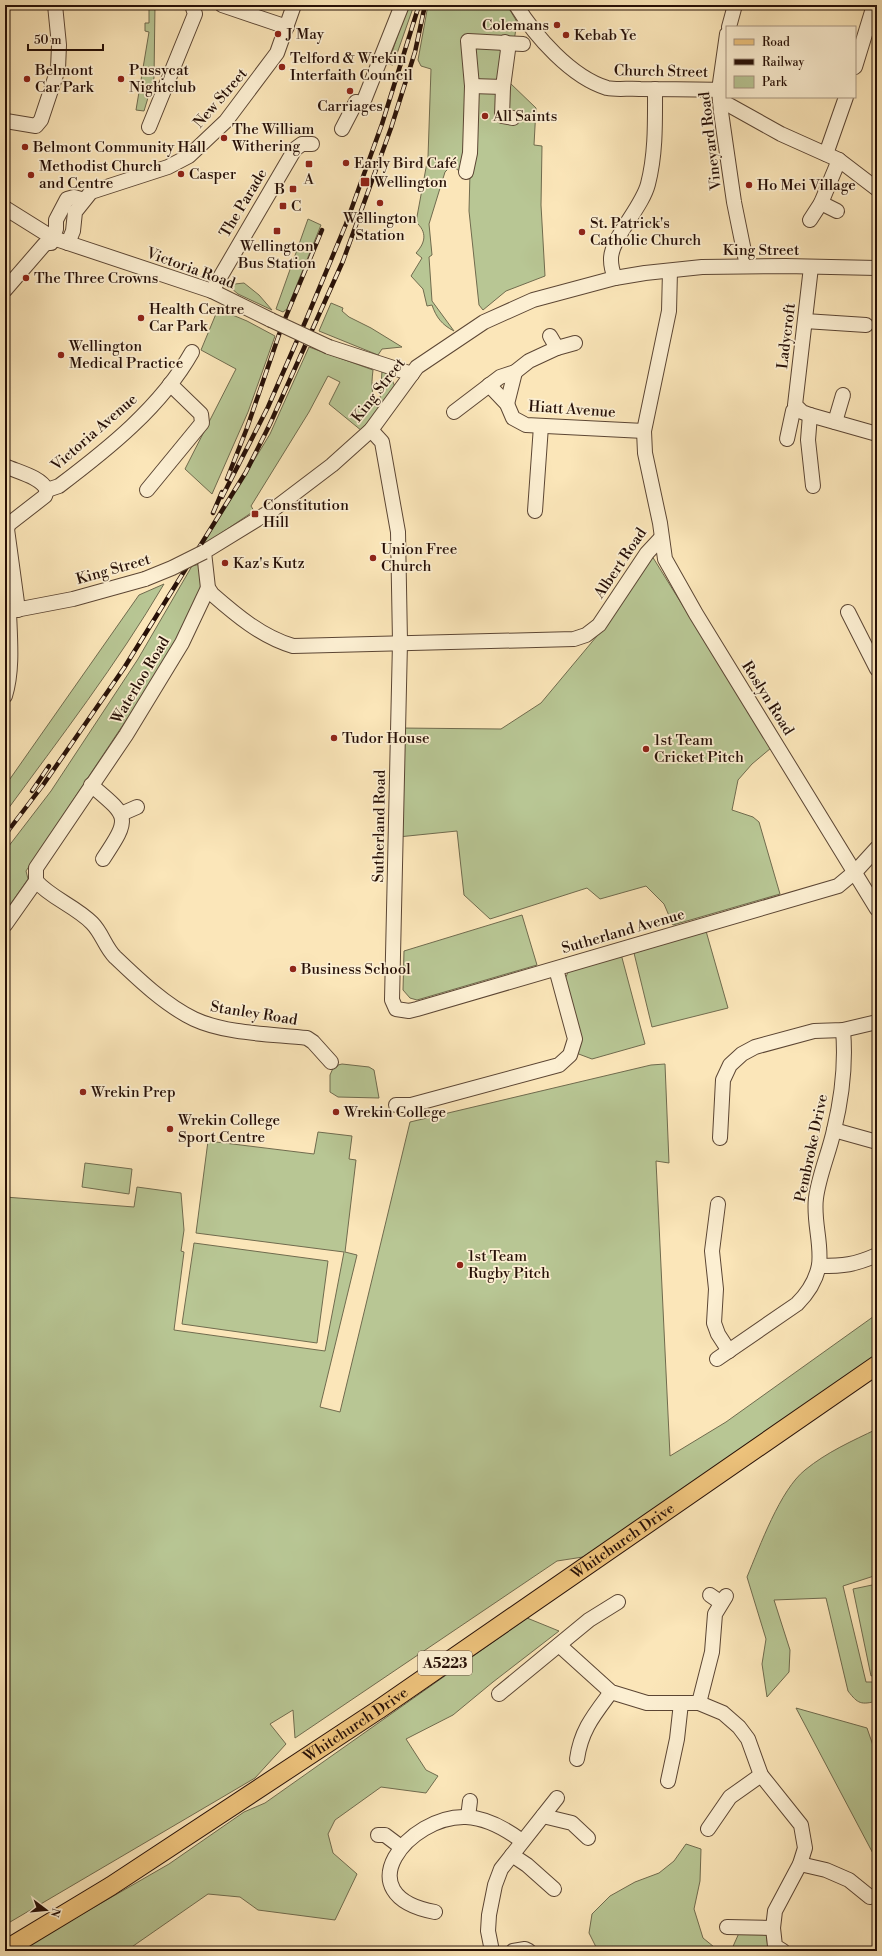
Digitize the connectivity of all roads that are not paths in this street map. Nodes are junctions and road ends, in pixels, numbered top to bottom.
1 (55, 5) edge
2 (192, 5) edge
3 (222, 5) edge
4 (294, 5) edge
5 (402, 5) edge
6 (735, 5) edge
7 (874, 5) edge
8 (522, 8) edge
9 (729, 26) edge
10 (287, 27) junction
11 (505, 42) junction
12 (726, 43) edge
13 (523, 44) dead end
14 (856, 64) edge
15 (472, 86) junction
16 (503, 87) junction
17 (654, 89) junction
18 (720, 95) junction
19 (846, 98) edge
20 (512, 118) dead end
21 (6, 121) dead end
22 (149, 127) dead end
23 (342, 128) dead end
24 (312, 144) dead end
25 (826, 154) junction
26 (839, 160) junction
27 (466, 172) dead end
28 (877, 189) edge
29 (84, 200) junction
30 (821, 203) junction
31 (5, 208) edge
32 (837, 211) dead end
33 (810, 220) dead end
34 (48, 242) junction
35 (68, 243) junction
36 (747, 266) junction
37 (811, 267) junction
38 (877, 268) edge
39 (670, 271) junction
40 (615, 278) junction
41 (5, 290) edge
42 (212, 290) junction
43 (805, 321) junction
44 (866, 325) dead end
45 (563, 343) dead end
46 (192, 352) dead end
47 (515, 372) junction
48 (412, 374) junction
49 (170, 384) junction
50 (489, 385) junction
51 (845, 402) dead end
52 (507, 404) junction
53 (454, 412) dead end
54 (804, 412) junction
55 (835, 422) junction
56 (541, 426) junction
57 (371, 430) junction
58 (644, 431) junction
59 (877, 434) edge
60 (787, 439) dead end
61 (5, 466) edge
62 (812, 486) dead end
63 (46, 490) junction
64 (148, 490) dead end
65 (535, 511) dead end
66 (7, 523) edge
67 (661, 538) junction
68 (204, 552) junction
69 (208, 588) junction
70 (11, 611) edge
71 (848, 612) dead end
72 (400, 642) junction
73 (877, 669) edge
74 (5, 696) edge
75 (91, 785) junction
76 (137, 807) dead end
77 (121, 814) junction
78 (877, 848) edge
79 (103, 859) dead end
80 (856, 871) junction
81 (36, 881) junction
82 (877, 909) edge
83 (5, 925) edge
84 (556, 969) junction
85 (396, 1009) joint
86 (877, 1022) edge
87 (843, 1030) junction
88 (331, 1062) dead end
89 (396, 1105) dead end
90 (834, 1130) junction
91 (720, 1138) dead end
92 (877, 1142) edge
93 (718, 1204) dead end
94 (877, 1256) edge
95 (819, 1266) junction
96 (729, 1350) junction
97 (717, 1359) dead end
98 (877, 1365) edge
99 (719, 1598) dead end
100 (618, 1602) dead end
101 (559, 1645) junction
102 (611, 1692) junction
103 (499, 1694) dead end
104 (681, 1703) junction
105 (699, 1703) junction
106 (577, 1759) dead end
107 (761, 1775) junction
108 (668, 1781) dead end
109 (557, 1798) dead end
110 (470, 1801) dead end
111 (543, 1816) junction
112 (468, 1817) junction
113 (708, 1829) dead end
114 (378, 1835) dead end
115 (588, 1838) dead end
116 (522, 1841) junction
117 (401, 1847) junction
118 (512, 1855) junction
119 (800, 1864) junction
120 (554, 1890) dead end
121 (870, 1897) dead end
122 (435, 1912) dead end
123 (727, 1927) dead end
124 (773, 1928) junction
125 (5, 1950) edge
126 (492, 1951) edge
127 (513, 1951) edge
128 (529, 1951) edge
129 (783, 1951) edge

1 - 21 street
2 - 22 street
3 - 10 street
4 - 10 street, New Street
5 - 23 street
6 - 9 street
7 - 14 street
8 - 17 street, Church Street
10 - 29 street, New Street
11 - 13 street
11 - 15 street
11 - 16 street
12 - 18 street, Vineyard Road
15 - 16 street
15 - 27 street
16 - 20 street
17 - 18 street, Church Street
17 - 40 street
18 - 25 street
18 - 36 street, Vineyard Road
19 - 25 street
24 - 42 street, The Parade
25 - 26 street
26 - 28 street
26 - 30 street
29 - 34 street
29 - 35 street, New Street
30 - 32 street
30 - 33 street
31 - 34 street, Victoria Road
34 - 35 street, Victoria Road
34 - 41 street
35 - 42 street, Victoria Road
36 - 37 street, King Street
36 - 39 street, King Street
37 - 38 street, King Street
37 - 43 street, Ladycroft
39 - 40 street, King Street
39 - 58 street, Albert Road
40 - 48 street, King Street
42 - 48 street, Victoria Road, bridge
43 - 44 street
43 - 54 street, Ladycroft
45 - 47 street
46 - 49 street, Victoria Avenue
47 - 50 street
47 - 52 street, Hiatt Avenue
48 - 57 street, King Street
49 - 63 street, Victoria Avenue
49 - 64 street
50 - 52 street, Hiatt Avenue
50 - 53 street
51 - 55 street
52 - 56 street, Hiatt Avenue
54 - 55 street
54 - 60 street
54 - 62 street, Ladycroft
55 - 59 street
56 - 58 street, Hiatt Avenue
56 - 65 street
57 - 68 street, King Street
57 - 72 street
58 - 67 street, Albert Road
61 - 63 street
63 - 66 street, Victoria Avenue
66 - 70 street, Victoria Avenue
67 - 72 street, Albert Road
67 - 80 street, Roslyn Road
68 - 69 street
68 - 70 street, King Street, bridge
69 - 72 street
69 - 75 street, Waterloo Road
70 - 74 street, Victoria Avenue
71 - 73 street
72 - 85 street, Sutherland Road
75 - 77 street
75 - 81 street, Waterloo Road
76 - 77 street
77 - 79 street
78 - 80 street, Sutherland Avenue
80 - 82 street, Roslyn Road
80 - 84 street, Sutherland Avenue
81 - 83 street
81 - 88 street, Stanley Road
84 - 85 street, Sutherland Avenue
84 - 89 street
86 - 87 street
87 - 90 street, Pembroke Drive
87 - 91 street
90 - 92 street
90 - 95 street, Pembroke Drive
93 - 96 street
94 - 95 street
95 - 96 street, Pembroke Drive
96 - 97 street, Pembroke Drive
98 - 125 main road, Whitchurch Drive / A5223
99 - 105 street
100 - 101 street
101 - 102 street
101 - 103 street
102 - 104 street
102 - 106 street
104 - 105 street
104 - 108 street
105 - 107 street
107 - 113 street
107 - 119 street
109 - 111 street
110 - 112 street
111 - 115 street
111 - 116 street
112 - 116 street
112 - 117 street
114 - 117 street
116 - 118 street
117 - 122 street
118 - 120 street
118 - 126 street
119 - 121 street
119 - 124 street
123 - 124 street
124 - 129 street
127 - 128 street

